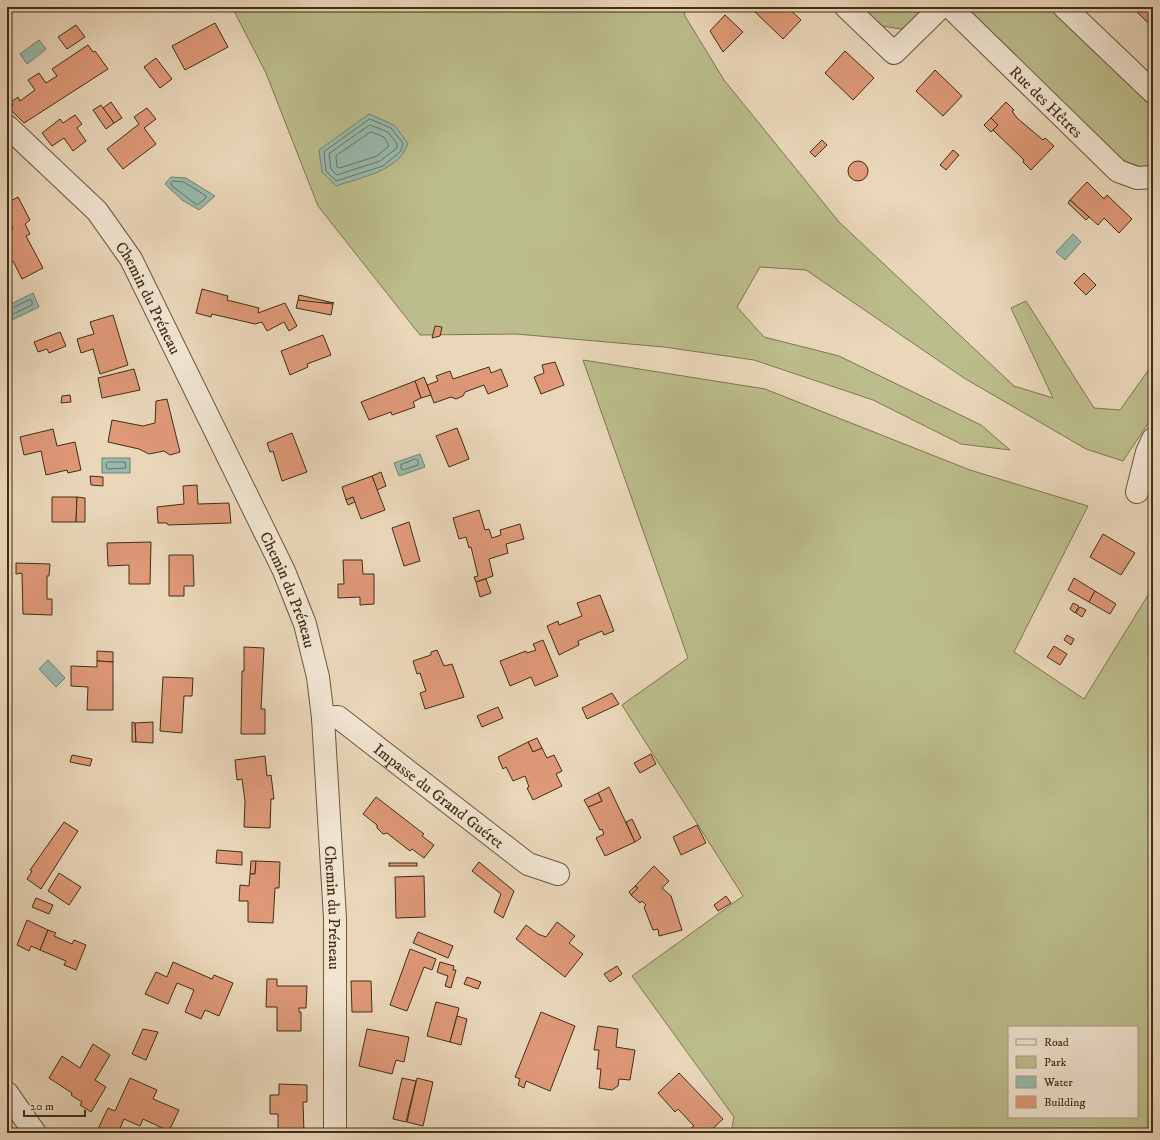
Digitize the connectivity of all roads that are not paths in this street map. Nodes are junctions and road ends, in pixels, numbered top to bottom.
1 (846, 7) edge
2 (941, 7) edge
3 (950, 7) edge
4 (1064, 7) edge
5 (1153, 92) edge
6 (7, 126) edge
7 (1153, 177) edge
8 (1153, 439) edge
9 (1137, 492) dead end
10 (323, 718) junction
11 (558, 874) dead end
12 (7, 1093) edge
13 (35, 1133) edge
14 (335, 1133) edge

1 - 2 street
3 - 7 street, Rue des Hêtres
4 - 5 street
6 - 10 street, Chemin du Préneau
8 - 9 street
10 - 11 street, Impasse du Grand Guéret
10 - 14 street, Chemin du Préneau
12 - 13 street

